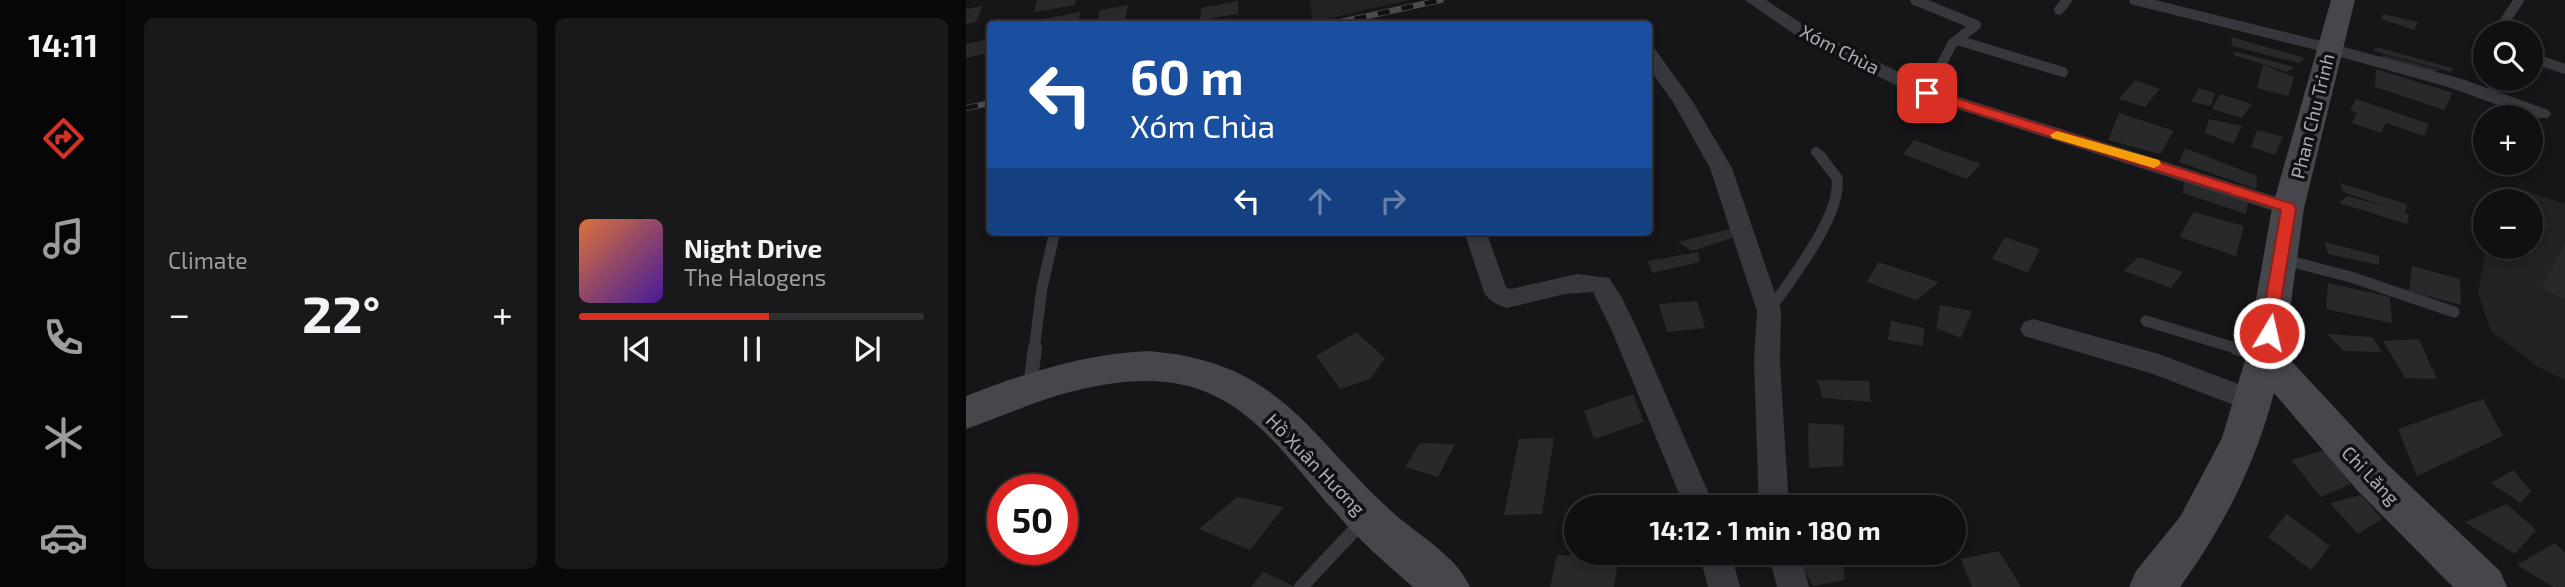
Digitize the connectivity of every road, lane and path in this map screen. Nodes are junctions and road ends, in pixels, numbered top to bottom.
1 (1754, 0) edge
2 (1915, 0) edge
3 (2067, 0) edge
4 (2134, 0) edge
5 (2343, 0) edge
6 (2519, 0) edge
7 (2060, 10) dead end
8 (2505, 21) edge
9 (1957, 40) junction
10 (2329, 48) junction
11 (1652, 58) edge
12 (2543, 61) edge
13 (2565, 69) edge
14 (2063, 72) dead end
15 (2473, 82) edge
16 (2501, 91) edge
17 (1927, 93) junction
18 (2525, 105) edge
19 (1816, 152) dead end
20 (2288, 208) junction
21 (1054, 235) edge
22 (1476, 235) edge
23 (2280, 259) junction
24 (1769, 311) junction
25 (2454, 312) dead end
26 (2146, 321) dead end
27 (2033, 329) dead end
28 (2265, 357) junction
29 (1030, 386) junction
30 (2252, 401) junction
31 (966, 413) edge
32 (1694, 495) edge
33 (1773, 495) edge
34 (1366, 517) junction
35 (1718, 565) edge
36 (1787, 565) edge
37 (1301, 587) edge
38 (1447, 587) edge
39 (1724, 587) edge
40 (1793, 587) edge
41 (2152, 587) edge
42 (2484, 587) edge

1 - 17 street, Xóm Chùa
2 - 9 lane
3 - 7 lane
4 - 10 lane
5 - 10 main road, Phan Chu Trinh
6 - 8 lane
9 - 14 lane
9 - 17 lane
10 - 15 street
10 - 20 main road, Phan Chu Trinh
11 - 24 street
12 - 13 lane
16 - 18 street
17 - 20 street, Xóm Chùa
19 - 24 lane
20 - 23 main road, Phan Chu Trinh
21 - 29 lane
22 - 32 street
23 - 25 lane
23 - 28 main road, Phan Chu Trinh
24 - 33 street
26 - 28 lane
27 - 30 street
28 - 30 main road
28 - 42 main road, Chi Lăng
29 - 31 main road, Hồ Xuân Hương
29 - 34 main road, Hồ Xuân Hương
30 - 41 main road
34 - 37 lane
34 - 38 main road, Hồ Xuân Hương
35 - 39 street
36 - 40 street

